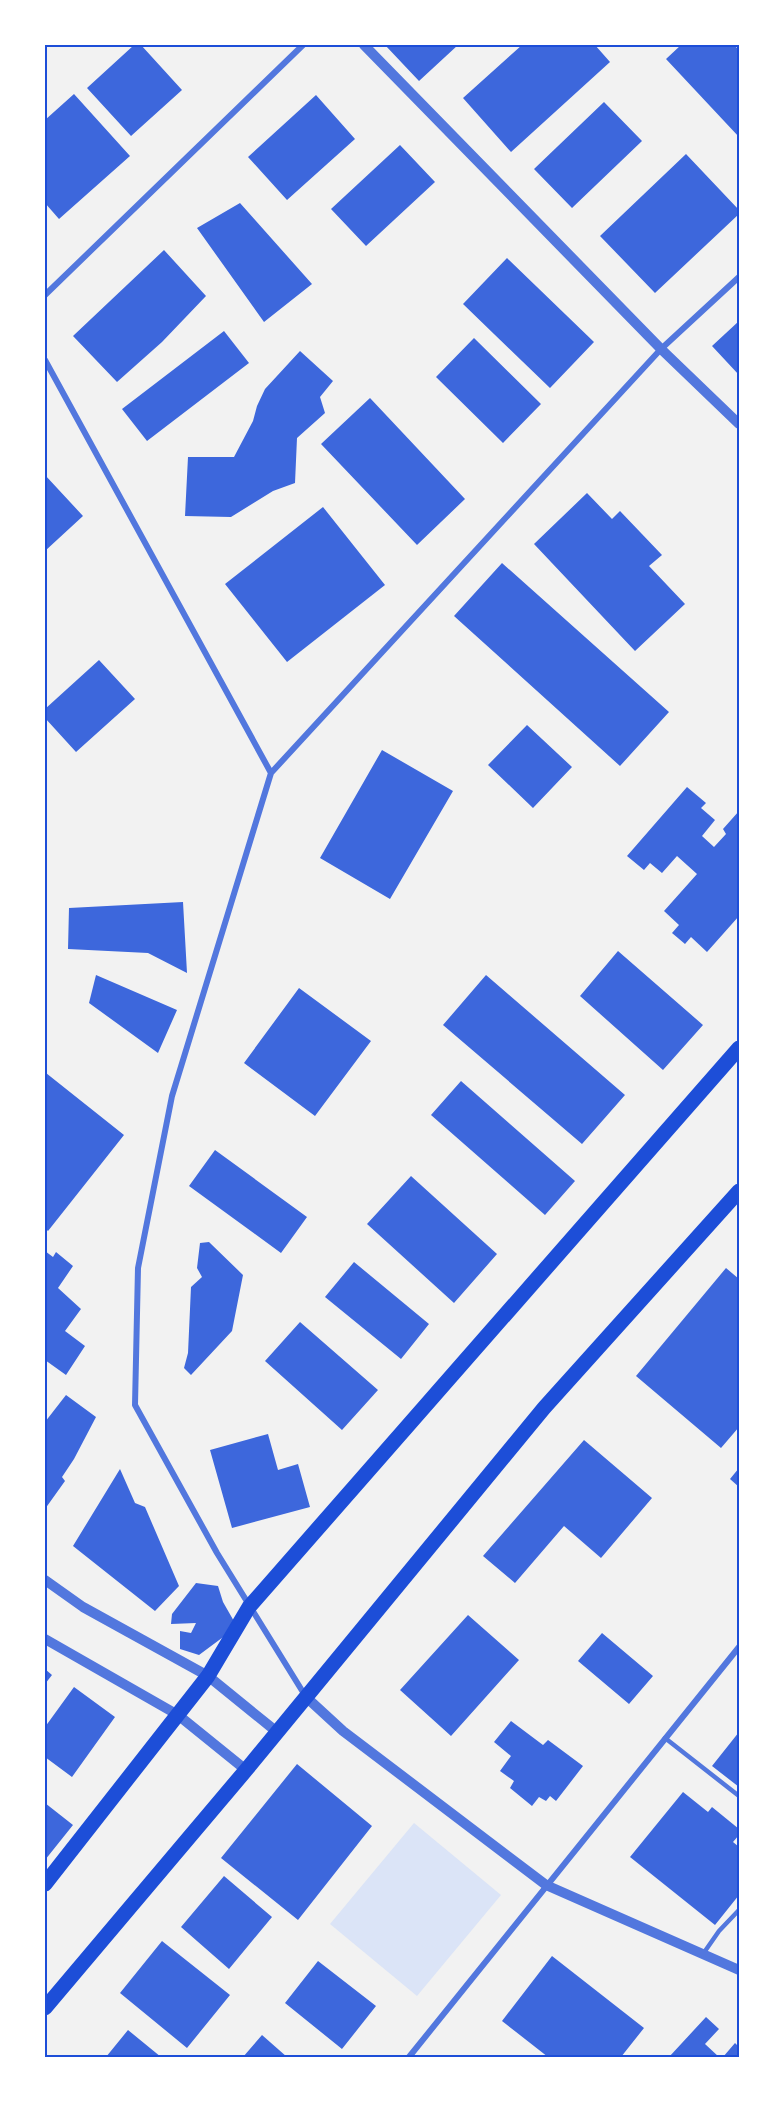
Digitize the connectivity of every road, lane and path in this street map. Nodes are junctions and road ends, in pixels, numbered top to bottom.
1 (303, 45) edge
2 (364, 45) edge
3 (739, 277) edge
4 (45, 295) edge
5 (661, 349) junction
6 (45, 360) edge
7 (739, 424) edge
8 (271, 773) junction
9 (739, 1048) edge
10 (739, 1191) edge
11 (45, 1580) edge
12 (249, 1607) junction
13 (45, 1639) edge
14 (739, 1647) edge
15 (208, 1676) junction
16 (306, 1696) junction
17 (178, 1715) junction
18 (277, 1732) junction
19 (665, 1738) junction
20 (246, 1770) junction
21 (739, 1797) edge
22 (45, 1884) edge
23 (546, 1885) junction
24 (739, 1910) edge
25 (703, 1954) junction
26 (739, 1970) edge
27 (45, 2008) edge
28 (409, 2057) edge

1 - 4 street
2 - 5 street
3 - 5 street
5 - 7 street
5 - 8 street
6 - 8 street
8 - 12 street
9 - 12 main road
10 - 16 main road
11 - 15 street
12 - 15 main road
12 - 16 street
13 - 17 street
14 - 19 street
15 - 17 main road
15 - 18 street
16 - 18 main road
16 - 23 street
17 - 20 street
17 - 22 main road
18 - 20 main road
19 - 21 lane
19 - 23 street
20 - 27 main road
23 - 25 street
23 - 28 street
24 - 25 lane
25 - 26 street

